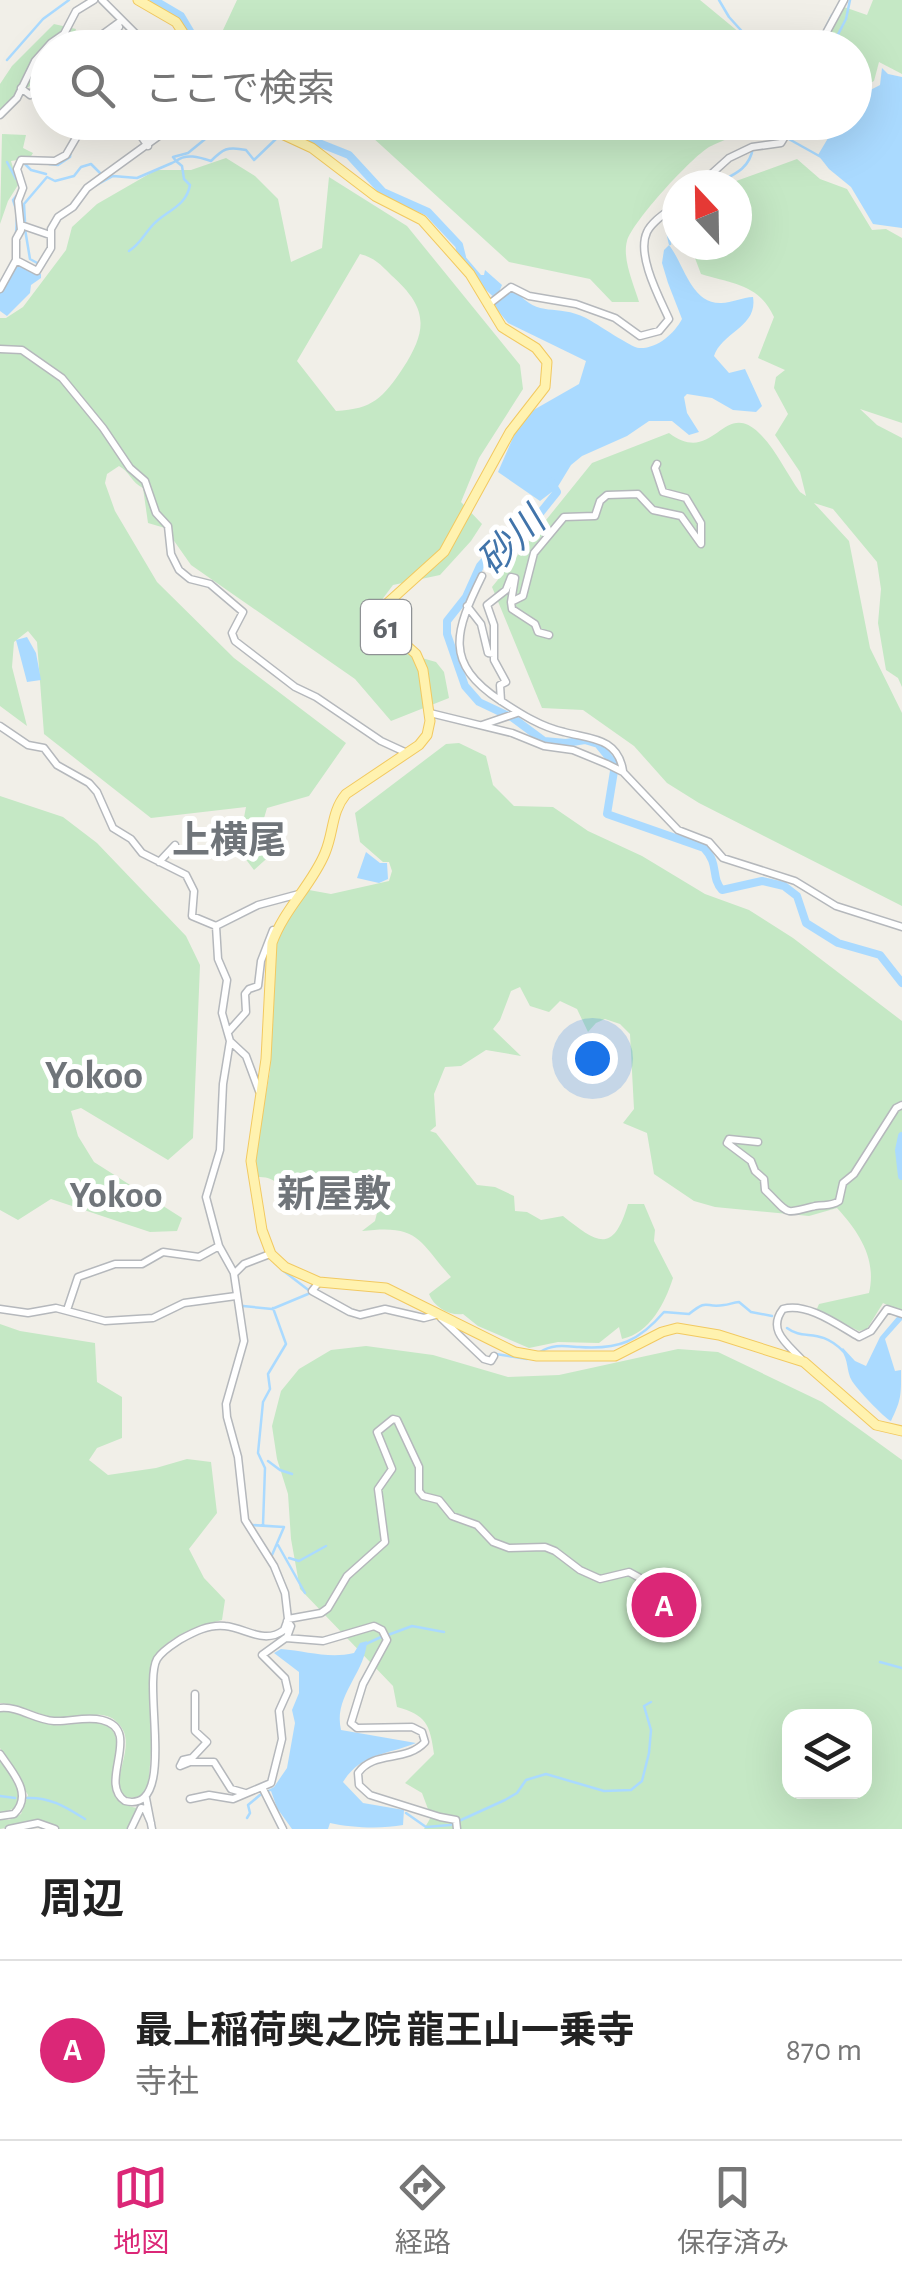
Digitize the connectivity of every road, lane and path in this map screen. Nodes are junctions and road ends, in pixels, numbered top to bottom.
1 (97, 0) edge
2 (138, 0) edge
3 (844, 0) edge
4 (122, 22) junction
5 (66, 30) edge
6 (110, 30) edge
7 (116, 30) edge
8 (131, 30) edge
9 (181, 30) edge
10 (828, 30) edge
11 (30, 72) edge
12 (22, 88) junction
13 (30, 94) edge
14 (0, 116) edge
15 (75, 140) edge
16 (144, 140) edge
17 (156, 140) edge
18 (295, 140) edge
19 (783, 140) edge
20 (148, 146) junction
21 (715, 170) edge
22 (662, 217) edge
23 (21, 225) junction
24 (50, 235) junction
25 (16, 260) junction
26 (0, 289) edge
27 (492, 302) junction
28 (0, 349) edge
29 (657, 464) dead end
30 (482, 576) dead end
31 (511, 602) junction
32 (467, 606) junction
33 (550, 635) dead end
34 (494, 654) junction
35 (501, 701) junction
36 (430, 713) junction
37 (513, 715) junction
38 (481, 725) junction
39 (0, 726) edge
40 (408, 754) junction
41 (617, 769) junction
42 (175, 845) dead end
43 (159, 862) junction
44 (300, 894) junction
45 (279, 925) junction
46 (216, 926) junction
47 (902, 927) edge
48 (229, 1031) junction
49 (230, 1041) junction
50 (260, 1095) junction
51 (902, 1105) edge
52 (758, 1142) dead end
53 (220, 1246) junction
54 (271, 1254) junction
55 (234, 1274) junction
56 (319, 1282) junction
57 (236, 1296) junction
58 (0, 1309) edge
59 (67, 1310) junction
60 (901, 1313) edge
61 (439, 1315) junction
62 (494, 1356) dead end
63 (804, 1362) junction
64 (902, 1431) edge
65 (588, 1574) junction
66 (574, 1575) dead end
67 (649, 1583) dead end
68 (288, 1620) junction
69 (286, 1638) junction
70 (195, 1694) dead end
71 (0, 1708) edge
72 (0, 1754) edge
73 (264, 1790) junction
74 (245, 1793) junction
75 (146, 1798) junction
76 (190, 1799) dead end
77 (0, 1816) edge
78 (152, 1826) edge
79 (9, 1829) edge
80 (54, 1829) edge
81 (131, 1829) edge
82 (283, 1829) edge
83 (457, 1829) edge

1 - 4 street
1 - 5 street
2 - 9 main road
3 - 10 street
4 - 6 street
4 - 7 street
4 - 8 street
11 - 12 street
12 - 13 street
12 - 14 street
15 - 23 street
16 - 20 street
17 - 20 street
18 - 27 main road, 61
19 - 21 street
20 - 24 street
22 - 27 street
23 - 24 street
23 - 25 street
24 - 25 street
25 - 26 street
27 - 36 main road, 61
28 - 40 street
29 - 31 street
30 - 32 street
31 - 33 street
31 - 34 street
32 - 34 street
32 - 35 street
34 - 35 street
35 - 37 street
36 - 38 street
36 - 40 main road
37 - 38 street
37 - 41 street
38 - 41 street
39 - 43 street
40 - 44 main road
41 - 47 street
42 - 43 street
43 - 46 street
44 - 45 main road
44 - 46 street
45 - 48 street
45 - 50 main road
46 - 48 street
48 - 49 street
49 - 50 street
49 - 53 street
50 - 54 main road
51 - 52 street
53 - 55 street
53 - 59 street
54 - 55 street
54 - 56 main road
55 - 57 street
56 - 61 main road
56 - 61 street
57 - 59 street
57 - 68 street
58 - 59 street
60 - 63 street
61 - 62 street
61 - 63 main road
63 - 64 main road
65 - 66 street
65 - 67 street
65 - 68 street
68 - 69 street
68 - 75 street
69 - 73 street
69 - 83 street
70 - 74 street
71 - 75 street
72 - 77 street
73 - 74 street
73 - 82 street
74 - 76 street
75 - 78 street
78 - 81 street
79 - 80 street

